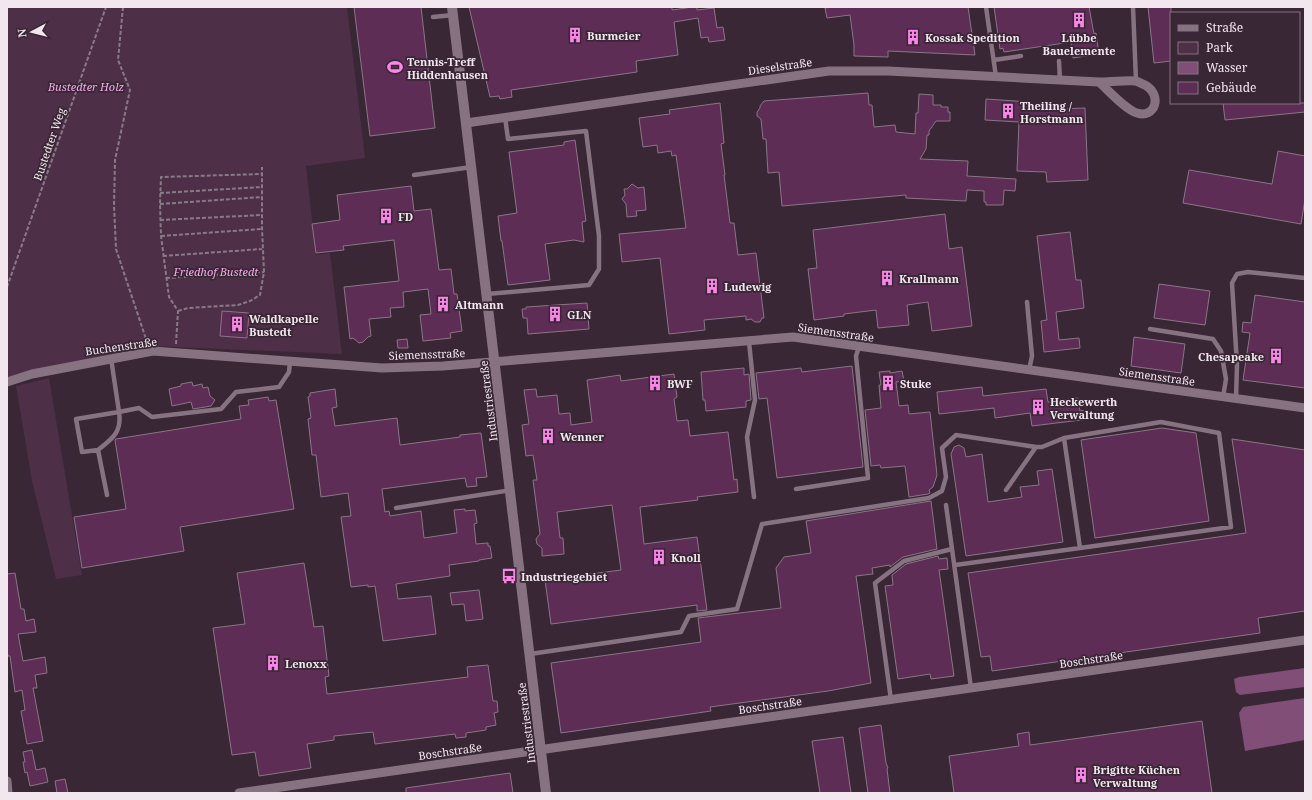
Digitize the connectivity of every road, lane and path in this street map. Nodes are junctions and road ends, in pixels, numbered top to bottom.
1 (106, 7) edge
2 (123, 7) edge
3 (986, 7) edge
4 (1133, 7) edge
5 (453, 11) edge
6 (433, 17) dead end
7 (1021, 56) dead end
8 (994, 60) junction
9 (1059, 61) dead end
10 (996, 77) junction
11 (1060, 80) junction
12 (1136, 81) junction
13 (1099, 82) junction
14 (505, 117) junction
15 (466, 123) junction
16 (262, 167) dead end
17 (472, 167) junction
18 (262, 174) junction
19 (414, 175) dead end
20 (262, 187) junction
21 (160, 193) junction
22 (262, 197) junction
23 (160, 204) junction
24 (262, 214) junction
25 (160, 220) junction
26 (262, 228) junction
27 (161, 236) junction
28 (262, 250) junction
29 (163, 256) junction
30 (264, 272) junction
31 (166, 278) junction
32 (1305, 278) edge
33 (7, 287) edge
34 (487, 294) junction
35 (1027, 302) dead end
36 (178, 311) junction
37 (1150, 329) dead end
38 (749, 342) junction
39 (859, 347) junction
40 (150, 352) junction
41 (175, 353) junction
42 (111, 358) junction
43 (290, 362) junction
44 (495, 362) junction
45 (1030, 370) junction
46 (7, 382) edge
47 (1223, 397) junction
48 (1236, 399) junction
49 (1305, 408) edge
50 (119, 412) junction
51 (1064, 438) junction
52 (1036, 447) junction
53 (98, 450) junction
54 (796, 489) dead end
55 (511, 490) junction
56 (1006, 490) dead end
57 (107, 495) dead end
58 (754, 497) dead end
59 (946, 505) dead end
60 (396, 508) dead end
61 (1080, 548) junction
62 (952, 549) junction
63 (955, 565) junction
64 (1305, 640) edge
65 (530, 654) junction
66 (971, 688) junction
67 (891, 700) junction
68 (541, 750) junction
69 (7, 781) edge
70 (8, 793) edge
71 (239, 793) edge
72 (546, 793) edge

1 - 33 path, Bustedter Weg
2 - 40 path
3 - 8 lane
4 - 12 lane
5 - 6 lane
5 - 15 street, Industriestraße
7 - 8 lane
8 - 10 lane
9 - 11 lane
10 - 11 street, Dieselstraße
10 - 14 street, Dieselstraße
11 - 13 street, Dieselstraße
12 - 13 street, Dieselstraße
12 - 13 street
14 - 15 street, Dieselstraße
14 - 34 lane
15 - 17 street, Industriestraße
16 - 18 path
17 - 19 lane
17 - 34 street, Industriestraße
18 - 20 path
18 - 21 path
20 - 21 path
20 - 22 path
21 - 23 path
22 - 23 path
22 - 24 path
23 - 25 path
24 - 25 path
24 - 26 path
25 - 27 path
26 - 27 path
26 - 28 path
27 - 29 path
28 - 29 path
28 - 30 path
29 - 31 path
30 - 31 path
30 - 36 path
31 - 36 path
32 - 48 lane
34 - 44 street, Industriestraße
35 - 45 lane
36 - 41 path
37 - 47 lane
38 - 39 street, Siemensstraße
38 - 44 street, Siemensstraße
38 - 58 lane
39 - 45 street, Siemensstraße
39 - 54 lane
40 - 41 street, Buchenstraße
40 - 42 street, Buchenstraße
41 - 43 street, Buchenstraße
42 - 46 street, Buchenstraße
42 - 50 lane
43 - 44 street, Siemensstraße
43 - 50 lane
44 - 55 street, Industriestraße
45 - 47 street, Siemensstraße
47 - 48 street, Siemensstraße
48 - 49 street, Siemensstraße
50 - 53 lane
50 - 53 lane
51 - 52 lane
51 - 61 lane
51 - 61 lane
52 - 56 lane
52 - 65 lane
53 - 57 lane
55 - 60 lane
55 - 65 street, Industriestraße
59 - 62 lane
61 - 63 lane
62 - 63 lane
62 - 67 lane
63 - 66 lane
64 - 66 street, Boschstraße
65 - 68 street, Industriestraße
66 - 67 street, Boschstraße
67 - 68 street, Boschstraße
68 - 71 street, Boschstraße
68 - 72 street, Industriestraße
69 - 70 street

